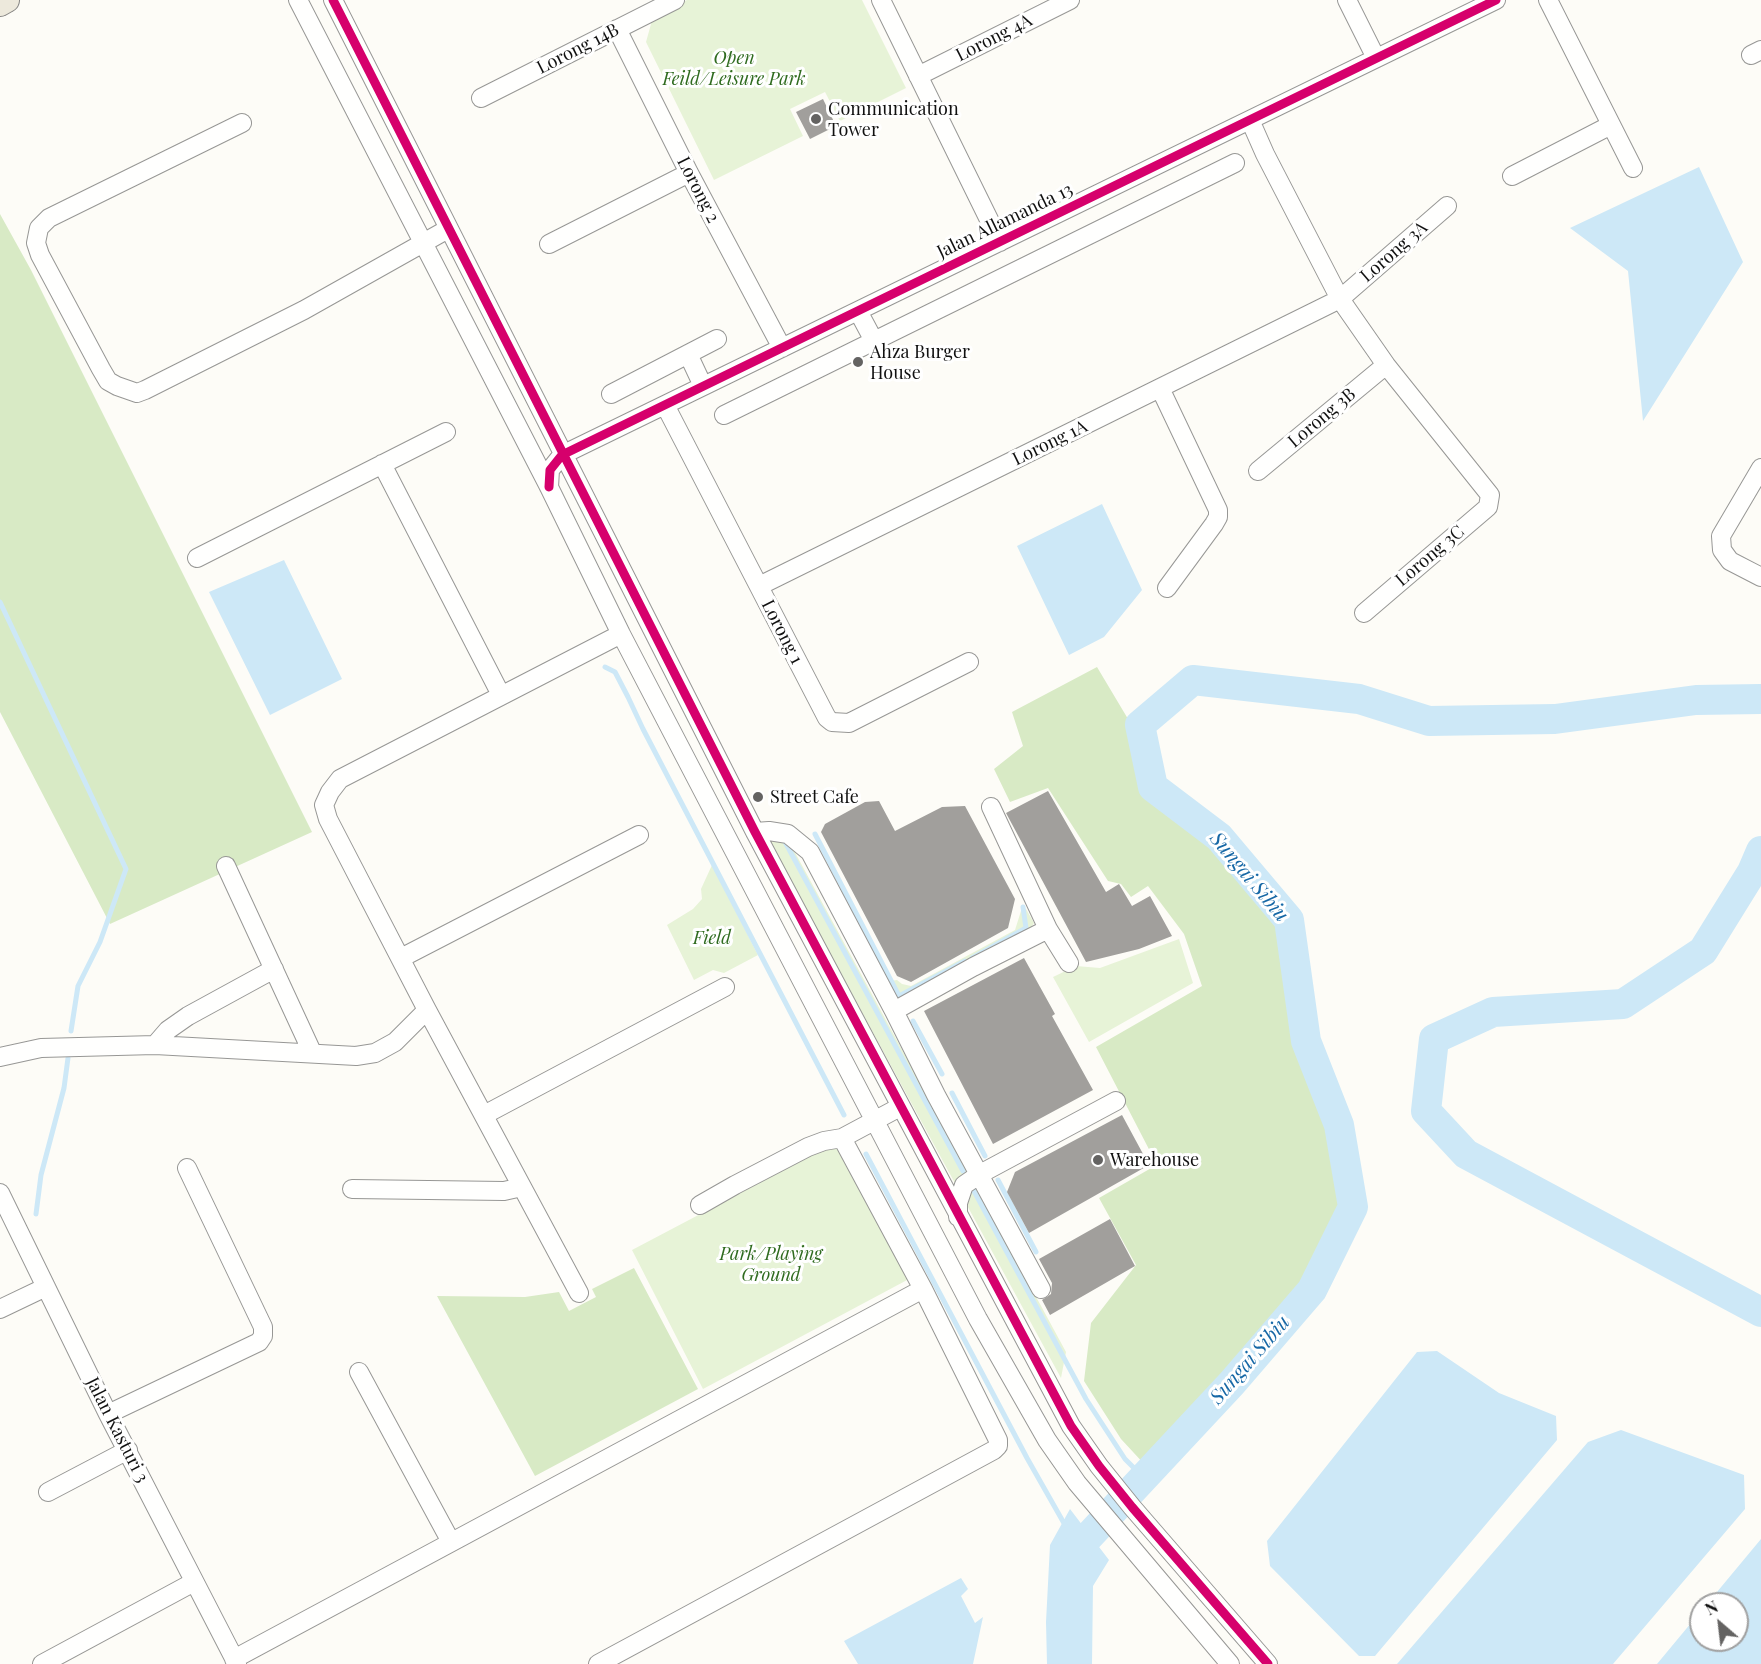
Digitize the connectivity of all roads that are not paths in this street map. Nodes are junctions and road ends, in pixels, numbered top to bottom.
1 (7, 0) edge
2 (298, 0) edge
3 (333, 0) edge
4 (675, 0) edge
5 (881, 0) edge
6 (1070, 0) edge
7 (1347, 0) edge
8 (1496, 0) edge
9 (1548, 0) edge
10 (0, 4) edge
11 (617, 29) junction
12 (1376, 58) junction
13 (918, 76) junction
14 (481, 98) dead end
15 (1250, 120) junction
16 (242, 123) dead end
17 (1611, 125) junction
18 (1235, 163) dead end
19 (1633, 168) dead end
20 (689, 173) junction
21 (1512, 176) dead end
22 (1132, 177) junction
23 (1148, 206) junction
24 (1447, 206) dead end
25 (448, 229) junction
26 (1000, 242) junction
27 (424, 243) junction
28 (549, 244) dead end
29 (1340, 299) junction
30 (858, 311) junction
31 (717, 339) dead end
32 (874, 341) junction
33 (782, 348) junction
34 (688, 354) junction
35 (1386, 365) junction
36 (703, 386) junction
37 (1160, 388) junction
38 (611, 394) dead end
39 (665, 405) junction
40 (724, 415) dead end
41 (446, 432) dead end
42 (562, 455) junction
43 (382, 464) junction
44 (1761, 468) edge
45 (1258, 471) dead end
46 (549, 487) junction
47 (197, 558) dead end
48 (1761, 577) edge
49 (759, 586) junction
50 (1167, 588) dead end
51 (1364, 613) dead end
52 (621, 634) junction
53 (969, 662) dead end
54 (501, 695) junction
55 (991, 807) dead end
56 (755, 832) junction
57 (639, 835) dead end
58 (226, 866) dead end
59 (1048, 929) junction
60 (401, 958) junction
61 (1069, 963) dead end
62 (274, 969) junction
63 (724, 987) dead end
64 (427, 1010) junction
65 (894, 1011) junction
66 (155, 1044) junction
67 (312, 1052) junction
68 (0, 1058) edge
69 (1116, 1101) dead end
70 (900, 1107) junction
71 (484, 1115) junction
72 (876, 1121) junction
73 (842, 1138) junction
74 (187, 1168) dead end
75 (980, 1174) junction
76 (522, 1187) junction
77 (352, 1189) dead end
78 (0, 1194) edge
79 (700, 1205) dead end
80 (958, 1217) junction
81 (46, 1287) junction
82 (923, 1289) junction
83 (1041, 1289) dead end
84 (579, 1293) dead end
85 (0, 1309) edge
86 (359, 1372) dead end
87 (108, 1414) junction
88 (128, 1450) junction
89 (48, 1492) dead end
90 (451, 1542) junction
91 (194, 1582) junction
92 (236, 1661) edge
93 (42, 1664) edge
94 (598, 1664) edge
95 (1230, 1664) edge
96 (1268, 1664) edge

1 - 10 main road
2 - 27 street
3 - 25 street
4 - 11 street, Lorong 14B
5 - 13 street
6 - 13 street, Lorong 4A
7 - 12 street
8 - 12 street, Jalan Allamanda 13
9 - 17 street
11 - 14 street, Lorong 14B
11 - 20 street, Lorong 2
12 - 15 street, Jalan Allamanda 13
13 - 26 street
15 - 22 street, Jalan Allamanda 13
15 - 29 street
16 - 27 street
17 - 19 street
17 - 21 street
18 - 23 street
20 - 28 street
20 - 33 street, Lorong 2
22 - 23 street
22 - 26 street, Jalan Allamanda 13
23 - 32 street
24 - 29 street, Lorong 3A
25 - 27 street
25 - 42 street
26 - 30 street, Jalan Allamanda 13
27 - 46 street
29 - 35 street
29 - 37 street, Lorong 1A
30 - 32 street
30 - 33 street, Jalan Allamanda 13
31 - 34 street
32 - 40 street
33 - 36 street, Jalan Allamanda 13
34 - 36 street
34 - 38 street
35 - 45 street, Lorong 3B
35 - 51 street, Lorong 3C
36 - 39 street, Jalan Allamanda 13
37 - 49 street, Lorong 1A
37 - 50 street
39 - 42 street, Jalan Allamanda 13
39 - 49 street, Lorong 1
41 - 43 street
42 - 46 street
42 - 56 street
43 - 47 street
43 - 54 street
44 - 48 street
46 - 52 street
49 - 53 street, Lorong 1
52 - 54 street
52 - 72 street
54 - 60 street
55 - 59 street
56 - 65 street
56 - 70 street
57 - 60 street
58 - 62 street
59 - 61 street
59 - 65 street
60 - 64 street
62 - 66 street
62 - 67 street
63 - 71 street
64 - 67 street
64 - 71 street
65 - 75 street
66 - 67 street
66 - 68 street
69 - 75 street
70 - 72 street
70 - 80 street
71 - 76 street
72 - 73 street
72 - 95 street
73 - 79 street
73 - 82 street
74 - 87 street
75 - 80 street
75 - 83 street
76 - 77 street
76 - 84 street
78 - 81 street, Jalan Kasturi 3
80 - 96 street
81 - 85 street
81 - 87 street, Jalan Kasturi 3
82 - 90 street
82 - 94 street
86 - 90 street
87 - 88 street, Jalan Kasturi 3
88 - 89 street
88 - 91 street, Jalan Kasturi 3
90 - 92 street
91 - 92 street, Jalan Kasturi 3
91 - 93 street

